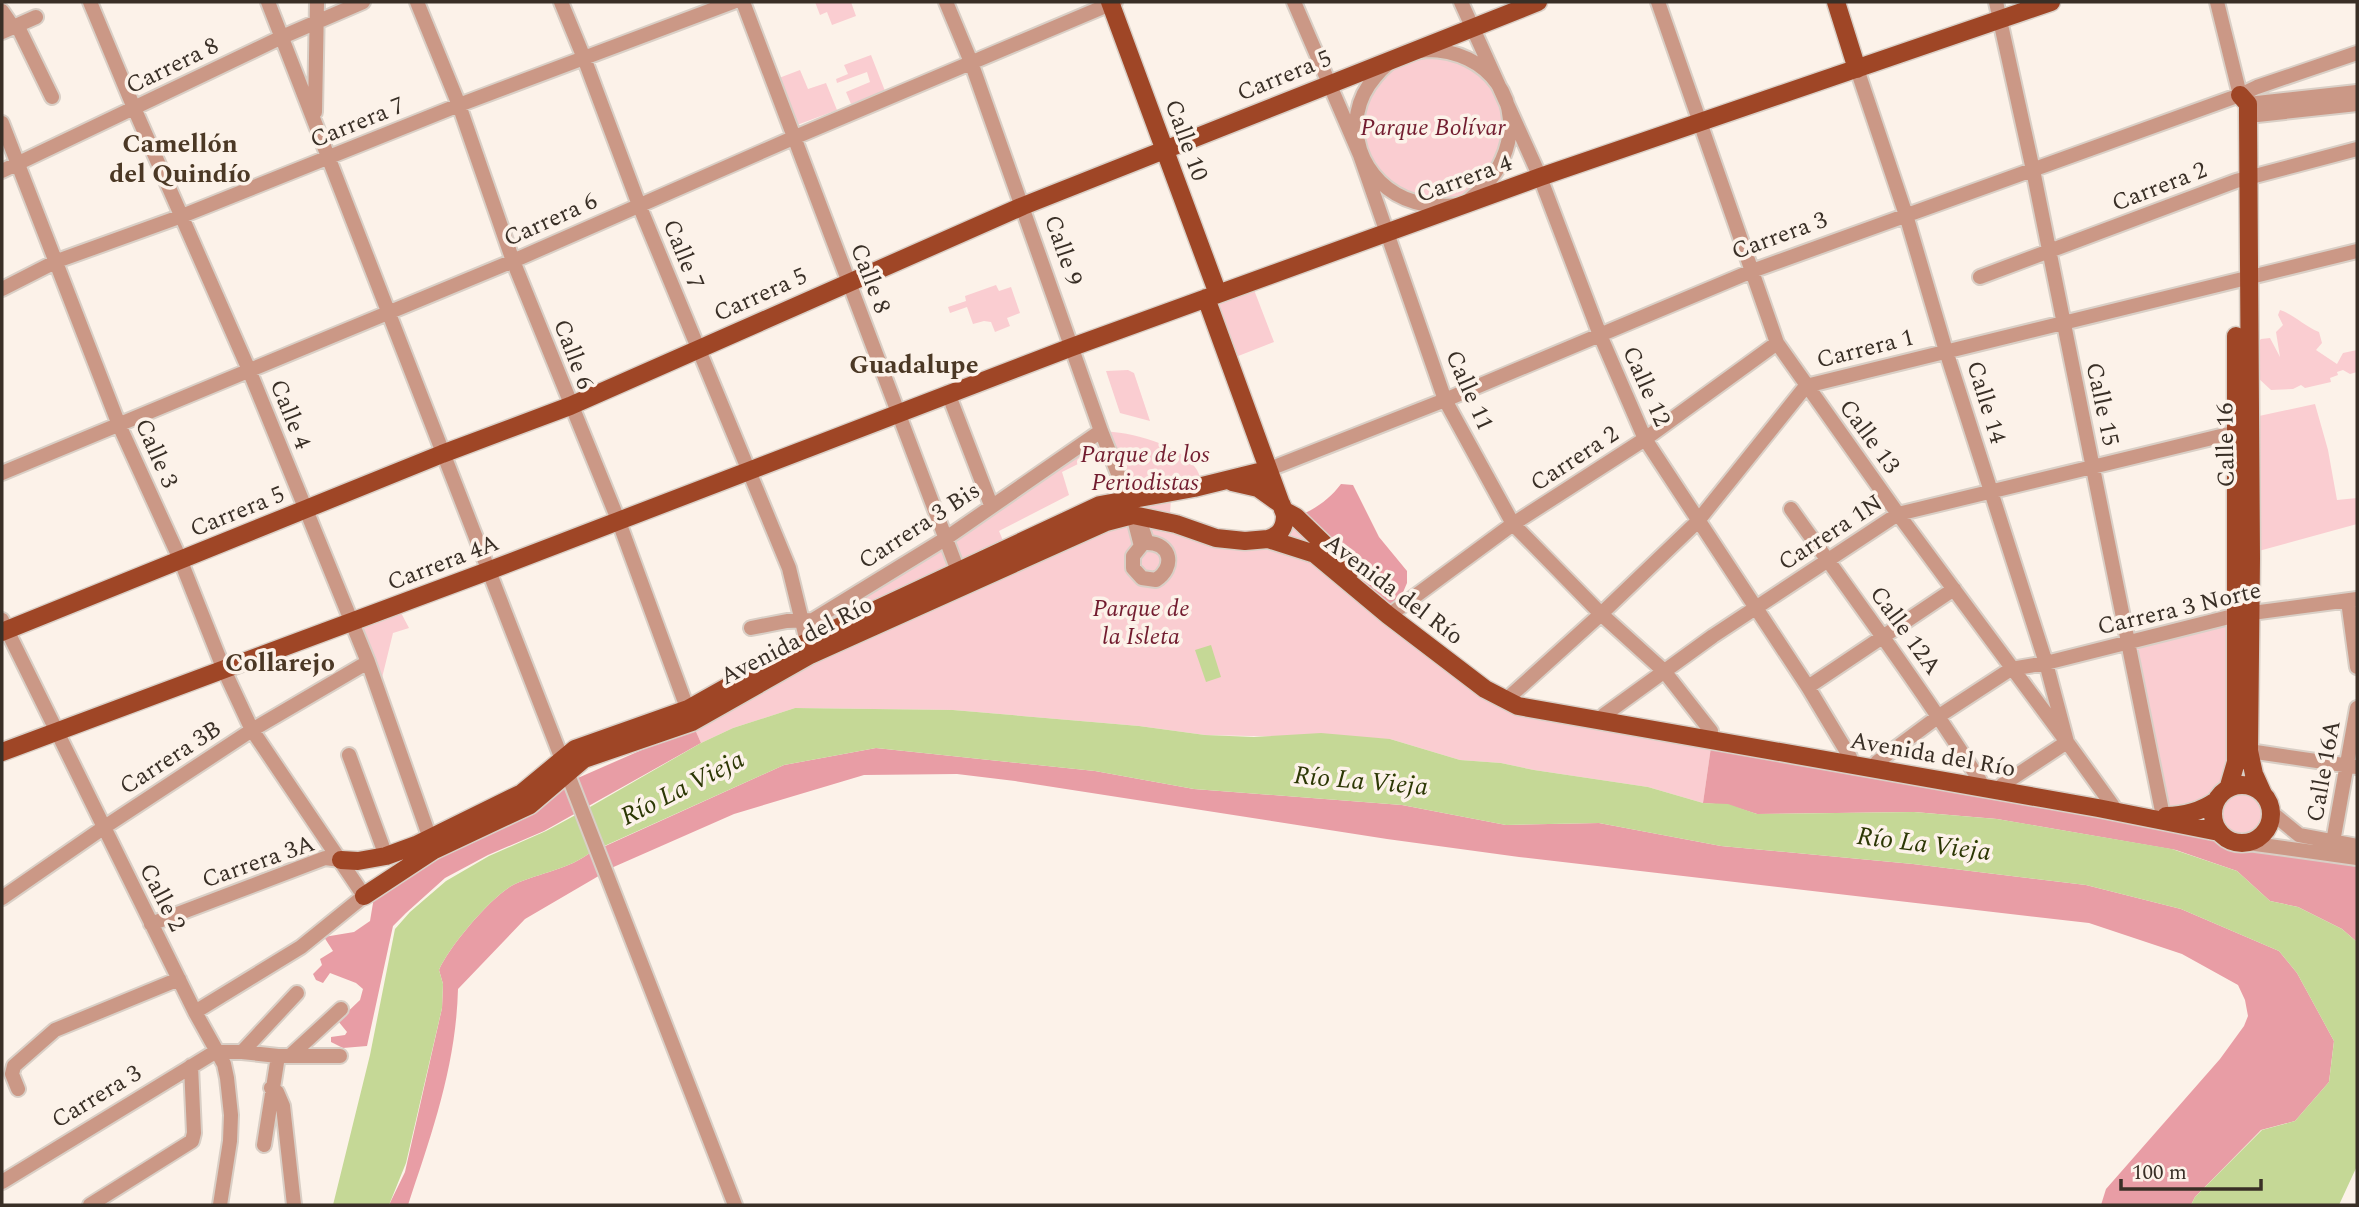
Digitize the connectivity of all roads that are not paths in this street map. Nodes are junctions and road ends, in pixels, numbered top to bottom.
1 (90, 2) edge
2 (268, 2) edge
3 (317, 2) edge
4 (363, 2) edge
5 (417, 2) edge
6 (561, 2) edge
7 (733, 2) edge
8 (743, 2) edge
9 (946, 2) edge
10 (1112, 2) edge
11 (1294, 2) edge
12 (1461, 2) edge
13 (1538, 2) edge
14 (1658, 2) edge
15 (1836, 2) edge
16 (1996, 2) edge
17 (2051, 2) edge
18 (2217, 2) edge
19 (2, 11) edge
20 (36, 17) dead end
21 (2000, 20) junction
22 (317, 24) junction
23 (11, 28) edge
24 (1473, 28) junction
25 (282, 37) junction
26 (2357, 53) edge
27 (1404, 54) junction
28 (584, 58) junction
29 (971, 62) junction
30 (1857, 69) junction
31 (1331, 83) junction
32 (2357, 92) edge
33 (52, 97) dead end
34 (1506, 97) junction
35 (2357, 104) edge
36 (458, 105) junction
37 (2245, 105) junction
38 (134, 108) junction
39 (315, 118) junction
40 (2, 122) edge
41 (1699, 123) junction
42 (793, 138) junction
43 (2357, 149) edge
44 (1163, 150) junction
45 (1360, 155) junction
46 (328, 158) junction
47 (19, 164) junction
48 (2033, 170) junction
49 (2, 171) edge
50 (1540, 177) junction
51 (2242, 179) junction
52 (639, 205) junction
53 (1463, 205) junction
54 (1023, 206) junction
55 (1906, 215) junction
56 (182, 216) junction
57 (1385, 233) junction
58 (2049, 251) junction
59 (2357, 251) edge
60 (57, 261) junction
61 (513, 261) junction
62 (1752, 271) junction
63 (1980, 277) dead end
64 (2242, 279) junction
65 (849, 281) junction
66 (2, 289) edge
67 (1212, 296) junction
68 (387, 312) junction
69 (2063, 321) junction
70 (1600, 335) junction
71 (1777, 343) junction
72 (1072, 347) junction
73 (698, 348) junction
74 (1946, 351) junction
75 (248, 370) junction
76 (1806, 386) junction
77 (948, 393) junction
78 (1445, 400) junction
79 (570, 406) junction
80 (899, 412) junction
81 (119, 425) junction
82 (1101, 431) junction
83 (2237, 432) junction
84 (1645, 439) junction
85 (442, 454) junction
86 (2093, 467) junction
87 (1267, 470) junction
88 (749, 472) junction
89 (2, 473) edge
90 (1225, 480) joint
91 (1187, 491) junction
92 (1989, 491) junction
93 (991, 505) junction
94 (1130, 507) junction
95 (1283, 507) junction
96 (1791, 509) dead end
97 (305, 510) junction
98 (1898, 514) junction
99 (619, 522) junction
100 (1697, 522) junction
101 (1176, 524) junction
102 (1513, 524) junction
103 (945, 539) junction
104 (1268, 539) junction
105 (1144, 544) dead end
106 (180, 559) junction
107 (1827, 560) junction
108 (488, 571) junction
109 (958, 571) junction
110 (1954, 589) junction
111 (2353, 600) edge
112 (1756, 607) junction
113 (1395, 611) junction
114 (1601, 614) junction
115 (2243, 614) junction
116 (801, 621) junction
117 (352, 622) junction
118 (3, 627) edge
119 (751, 628) dead end
120 (1885, 637) junction
121 (2129, 641) junction
122 (808, 648) junction
123 (368, 662) junction
124 (2046, 663) junction
125 (2357, 667) edge
126 (2011, 669) junction
127 (224, 670) junction
128 (1664, 671) junction
129 (1808, 687) junction
130 (1508, 699) junction
131 (2357, 708) edge
132 (690, 715) junction
133 (1604, 715) junction
134 (1939, 716) junction
135 (252, 730) junction
136 (1711, 731) junction
137 (56, 732) junction
138 (2067, 742) junction
139 (2249, 751) junction
140 (2, 752) edge
141 (349, 755) dead end
142 (1850, 757) junction
143 (1877, 762) junction
144 (2352, 767) edge
145 (565, 772) junction
146 (1980, 781) junction
147 (2002, 785) junction
148 (2224, 792) junction
149 (2263, 794) junction
150 (2113, 806) junction
151 (2271, 813) junction
152 (2163, 816) junction
153 (103, 828) junction
154 (2219, 832) junction
155 (2333, 842) junction
156 (2248, 843) junction
157 (432, 844) junction
158 (2357, 846) edge
159 (387, 856) junction
160 (2357, 858) edge
161 (341, 860) junction
162 (364, 896) junction
163 (2, 898) edge
164 (151, 924) junction
165 (179, 979) junction
166 (297, 993) dead end
167 (341, 1009) dead end
168 (195, 1012) junction
169 (215, 1052) junction
170 (242, 1052) junction
171 (285, 1056) junction
172 (340, 1056) dead end
173 (191, 1066) junction
174 (271, 1088) junction
175 (18, 1089) dead end
176 (264, 1145) dead end
177 (2, 1182) edge
178 (90, 1205) edge
179 (220, 1205) edge
180 (294, 1205) edge
181 (735, 1205) edge

1 - 38 street, Calle 4
2 - 25 street
3 - 22 street
4 - 22 street, Carrera 8
5 - 36 street, Calle 6
6 - 28 street, Calle 7
7 - 28 street, Carrera 7
8 - 42 street, Calle 8
9 - 29 street, Calle 9
10 - 29 street, Carrera 6
10 - 44 main road, Calle 10
11 - 31 street, Calle 11
12 - 24 street, Calle 12
13 - 24 main road, Carrera 5
14 - 41 street, Calle 13
15 - 30 main road, Calle 14
16 - 21 street, Calle 15
17 - 21 main road, Carrera 4
18 - 37 street, Calle 16
19 - 23 street
20 - 23 street
21 - 30 main road, Carrera 4
21 - 48 street, Calle 15
22 - 25 street, Carrera 8
22 - 39 street
23 - 33 street
24 - 27 main road, Carrera 5
24 - 34 street, Calle 12
25 - 38 street, Carrera 8
25 - 39 street
26 - 37 street, Carrera 3
27 - 31 main road, Carrera 5
27 - 34 street
27 - 45 street
28 - 36 street, Carrera 7
28 - 52 street, Calle 7
29 - 42 street, Carrera 6
29 - 54 street, Calle 9
30 - 41 main road, Carrera 4
30 - 55 street, Calle 14
31 - 44 main road, Carrera 5
31 - 45 street, Calle 11
32 - 37 street
34 - 50 street, Calle 12
34 - 53 street
35 - 37 street
36 - 46 street, Carrera 7
36 - 61 street, Calle 6
37 - 48 street, Carrera 3
37 - 51 main road, Calle 16
38 - 47 street, Carrera 8
38 - 56 street, Calle 4
39 - 46 street
40 - 47 street, Calle 3
41 - 50 main road, Carrera 4
41 - 62 street, Calle 13
42 - 52 street, Carrera 6
42 - 65 street, Calle 8
43 - 51 street, Carrera 2
44 - 54 main road, Carrera 5
44 - 67 main road, Calle 10
45 - 53 street
45 - 57 street, Calle 11
46 - 56 street, Carrera 7
46 - 68 street
47 - 49 street, Carrera 8
47 - 60 street, Calle 3
48 - 55 street, Carrera 3
48 - 58 street, Calle 15
50 - 53 main road, Carrera 4
50 - 70 street, Calle 12
51 - 58 street, Carrera 2
51 - 64 main road, Calle 16
52 - 61 street, Carrera 6
52 - 73 street, Calle 7
53 - 57 main road, Carrera 4
54 - 65 main road, Carrera 5
54 - 72 street, Calle 9
55 - 62 street, Carrera 3
55 - 74 street, Calle 14
56 - 60 street, Carrera 7
56 - 75 street, Calle 4
57 - 67 main road, Carrera 4
57 - 78 street, Calle 11
58 - 63 street, Carrera 2
58 - 69 street, Calle 15
59 - 64 street, Carrera 1
60 - 66 street, Carrera 7
60 - 81 street, Calle 3
61 - 68 street, Carrera 6
61 - 79 street, Calle 6
62 - 70 street, Carrera 3
62 - 71 street, Calle 13
64 - 69 street, Carrera 1
64 - 83 main road, Calle 16
64 - 115 main road, Calle 16
65 - 73 main road, Carrera 5
65 - 80 street, Calle 8
67 - 72 main road, Carrera 4
67 - 87 main road, Calle 10
68 - 75 street, Carrera 6
68 - 85 street
69 - 74 street, Carrera 1
69 - 86 street, Calle 15
70 - 78 street, Carrera 3
70 - 84 street, Calle 12
71 - 76 street, Calle 13
71 - 84 street, Carrera 2
72 - 77 main road, Carrera 4
72 - 82 street, Calle 9
73 - 79 main road, Carrera 5
73 - 88 street, Calle 7
74 - 76 street, Carrera 1
74 - 92 street, Calle 14
75 - 81 street, Carrera 6
75 - 97 street, Calle 4
76 - 98 street, Calle 13
76 - 100 street, Carrera 1
77 - 80 main road, Carrera 4
77 - 93 street
78 - 87 street, Carrera 3
78 - 102 street, Calle 11
79 - 85 main road, Carrera 5
79 - 99 street, Calle 6
80 - 88 main road, Carrera 4A
80 - 103 street, Calle 8
81 - 89 street, Carrera 6
81 - 106 street, Calle 3
82 - 93 street, Carrera 3 Bis
82 - 94 street, Calle 9
83 - 86 street, Carrera 1N
83 - 115 main road, Calle 16
84 - 100 street, Calle 12
84 - 102 street, Carrera 2
85 - 97 main road, Carrera 5
85 - 108 street
86 - 92 street, Carrera 1N
86 - 121 street, Calle 15
87 - 90 main road, Carrera 3
87 - 95 main road, Calle 10
88 - 99 main road, Carrera 4A
88 - 116 street, Calle 7
90 - 91 main road, Avenida del Río
91 - 94 main road, Avenida del Río
91 - 95 main road, Avenida del Río
91 - 101 main road
92 - 98 street, Carrera 1N
92 - 124 street, Calle 14
93 - 103 street, Carrera 3 Bis
94 - 101 main road, Avenida del Río
94 - 105 street, Calle 9
94 - 109 main road, Avenida del Río
94 - 122 main road, Avenida del Río
95 - 104 main road
95 - 113 main road, Avenida del Río
96 - 107 street, Calle 12A
97 - 106 main road, Carrera 5
97 - 117 street, Calle 4
98 - 107 street, Carrera 1N
98 - 110 street, Calle 13
99 - 108 main road, Carrera 4A
99 - 132 street, Calle 6
100 - 112 street, Calle 12
100 - 114 street, Carrera 1
101 - 104 main road, Avenida del Río
102 - 113 street, Carrera 2
102 - 114 street, Calle 11
103 - 109 street, Calle 8
103 - 116 street, Carrera 3 Bis
104 - 130 main road, Avenida del Río
106 - 118 main road, Carrera 5
106 - 127 street, Calle 3
107 - 112 street, Carrera 1N
107 - 120 street, Calle 12A
108 - 117 main road, Carrera 4A
108 - 145 street
109 - 122 main road, Avenida del Río
110 - 120 street
110 - 126 street, Calle 13
111 - 115 street, Carrera 3 Norte
111 - 125 street
112 - 128 street, Carrera 1N
112 - 129 street, Calle 12
113 - 130 main road, Avenida del Río
114 - 128 street, Calle 11
114 - 130 street, Carrera 1
115 - 121 street, Carrera 3 Norte
115 - 139 main road, Calle 16
115 - 148 main road, Calle 16
116 - 119 street, Carrera 3 Bis
116 - 122 street, Calle 7
117 - 123 street, Calle 4
117 - 127 main road, Carrera 4A
118 - 137 street, Calle 2
120 - 129 street
120 - 134 street, Calle 12A
121 - 124 street, Carrera 3 Norte
121 - 152 street, Calle 15
122 - 132 main road, Avenida del Río
123 - 135 street, Carrera 3B
123 - 157 street, Calle 4
124 - 126 street, Carrera 3 Norte
124 - 138 street, Calle 14
126 - 134 street
126 - 138 street, Calle 13
127 - 135 street, Calle 3
127 - 137 main road, Carrera 4A
128 - 133 street, Carrera 1N
128 - 136 street, Calle 11
129 - 142 street, Calle 12
130 - 133 main road, Avenida del Río
130 - 154 main road, Avenida del Río
131 - 144 street, Calle 16A
132 - 145 main road, Avenida del Río
133 - 136 main road, Avenida del Río
134 - 143 street
134 - 146 street, Calle 12A
135 - 153 street, Carrera 3B
135 - 161 street, Calle 3
136 - 142 main road, Avenida del Río
137 - 140 main road, Carrera 4A
137 - 153 street, Calle 2
138 - 147 street
138 - 150 street, Calle 14
139 - 144 street
139 - 149 main road, Calle 16
141 - 159 street
142 - 143 main road, Avenida del Río
143 - 146 main road, Avenida del Río
144 - 155 street, Calle 16A
145 - 157 main road, Avenida del Río
145 - 181 street
146 - 147 main road, Avenida del Río
147 - 150 main road, Avenida del Río
148 - 149 main road
148 - 152 main road, Avenida del Río
148 - 154 main road
149 - 151 main road
150 - 152 main road, Avenida del Río
151 - 155 street
151 - 156 main road
153 - 163 street, Carrera 3B
153 - 164 street, Calle 2
154 - 156 main road
155 - 158 street
156 - 160 street
157 - 159 main road, Avenida del Río
157 - 162 main road, Avenida del Río
159 - 161 main road, Avenida del Río
161 - 162 street, Calle 3
161 - 164 street, Carrera 3A
162 - 168 street
164 - 165 street, Calle 2
165 - 168 street, Calle 2
165 - 175 street
166 - 170 street
167 - 171 street
168 - 169 street, Calle 2
169 - 170 street
169 - 173 street, Carrera 3
169 - 179 street, Calle 2
170 - 171 street
171 - 172 street
171 - 174 street
173 - 177 street, Carrera 3
173 - 178 street
174 - 176 street
174 - 180 street

